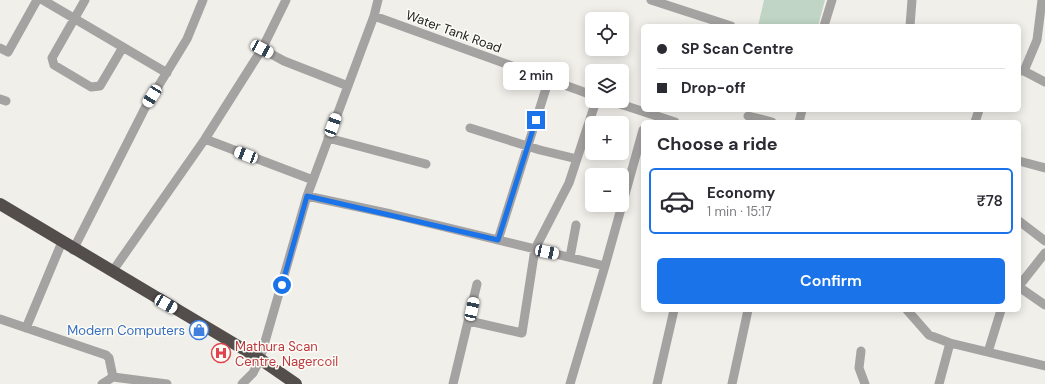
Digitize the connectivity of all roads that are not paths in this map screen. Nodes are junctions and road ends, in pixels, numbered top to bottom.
1 (37, 0) edge
2 (43, 0) edge
3 (85, 0) edge
4 (203, 0) edge
5 (286, 0) edge
6 (378, 0) edge
7 (651, 0) edge
8 (832, 0) edge
9 (912, 0) edge
10 (1042, 0) edge
11 (663, 2) edge
12 (374, 16) junction
13 (75, 18) junction
14 (725, 24) edge
15 (825, 24) edge
16 (910, 24) edge
17 (123, 47) junction
18 (0, 48) edge
19 (262, 49) junction
20 (1022, 71) edge
21 (166, 73) junction
22 (549, 79) junction
23 (1045, 82) edge
24 (348, 86) junction
25 (585, 92) edge
26 (594, 108) edge
27 (625, 108) edge
28 (748, 116) dead end
29 (646, 118) edge
30 (660, 120) edge
31 (764, 120) edge
32 (470, 128) dead end
33 (641, 137) edge
34 (328, 138) junction
35 (205, 140) junction
36 (527, 146) junction
37 (577, 159) junction
38 (1021, 162) edge
39 (426, 164) dead end
40 (1045, 168) edge
41 (313, 180) junction
42 (307, 196) junction
43 (0, 204) edge
44 (1021, 223) edge
45 (576, 225) dead end
46 (498, 240) junction
47 (1045, 241) edge
48 (62, 242) junction
49 (535, 249) junction
50 (74, 250) junction
51 (1045, 253) edge
52 (570, 257) junction
53 (605, 266) junction
54 (112, 272) junction
55 (1021, 283) edge
56 (477, 284) dead end
57 (1021, 287) edge
58 (1045, 305) edge
59 (674, 312) edge
60 (748, 312) edge
61 (909, 312) edge
62 (1001, 312) edge
63 (0, 319) edge
64 (469, 321) junction
65 (26, 328) junction
66 (950, 343) junction
67 (861, 351) dead end
68 (988, 352) junction
69 (260, 359) junction
70 (1045, 366) edge
71 (113, 377) junction
72 (102, 384) edge
73 (167, 384) edge
74 (242, 384) edge
75 (296, 384) edge
76 (454, 384) edge
77 (570, 384) edge
78 (657, 384) edge
79 (732, 384) edge
80 (865, 384) edge
81 (939, 384) edge

1 - 18 street
2 - 13 street
3 - 13 street
4 - 21 street
5 - 19 street
6 - 12 street
7 - 11 street
8 - 15 street
9 - 16 street
10 - 20 street
11 - 14 street
12 - 22 street, Water Tank Road
12 - 24 street
13 - 17 street
13 - 17 street
17 - 21 street
19 - 24 street
19 - 35 street
20 - 23 street
21 - 50 street
22 - 25 street, Water Tank Road
22 - 36 street
24 - 34 street
26 - 37 street
27 - 29 street
28 - 31 street
29 - 30 street
32 - 36 street
33 - 53 street
34 - 39 street
34 - 41 street
35 - 41 street
35 - 54 street
36 - 37 street
36 - 46 street
37 - 49 street
38 - 40 street
41 - 42 street
42 - 46 street
42 - 69 street
43 - 48 highway
44 - 47 street
45 - 52 street
46 - 49 street
48 - 50 highway
48 - 65 street
49 - 52 street
49 - 64 street
50 - 54 highway
51 - 55 street
52 - 53 street
53 - 77 street
54 - 69 highway
56 - 64 street
57 - 58 street
59 - 78 street
60 - 79 street
61 - 66 street
62 - 68 street
63 - 65 street
64 - 76 street
65 - 71 street
66 - 68 street
66 - 81 street
67 - 80 street
68 - 70 street
69 - 74 street
69 - 75 highway
71 - 72 street
71 - 73 street

